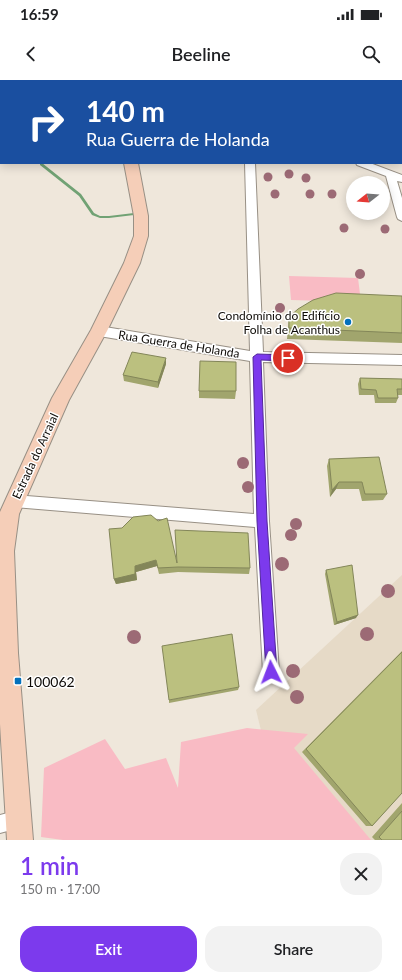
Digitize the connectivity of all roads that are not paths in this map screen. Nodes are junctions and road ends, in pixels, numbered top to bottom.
1 (131, 164) edge
2 (250, 164) edge
3 (364, 164) edge
4 (390, 174) junction
5 (402, 179) edge
6 (402, 217) edge
7 (99, 331) junction
8 (257, 357) junction
9 (402, 360) edge
10 (14, 502) junction
11 (262, 521) junction
12 (271, 672) dead end
13 (9, 821) edge
14 (20, 840) edge

1 - 7 main road, Estrada do Arraial
2 - 8 street
3 - 4 street
4 - 5 street
4 - 6 street
7 - 8 street, Rua Guerra de Holanda
7 - 10 main road, Estrada do Arraial
8 - 9 street, Rua Guerra de Holanda
8 - 11 street
10 - 11 street
10 - 13 main road, Estrada do Arraial
11 - 12 street
13 - 14 main road, Estrada do Arraial

